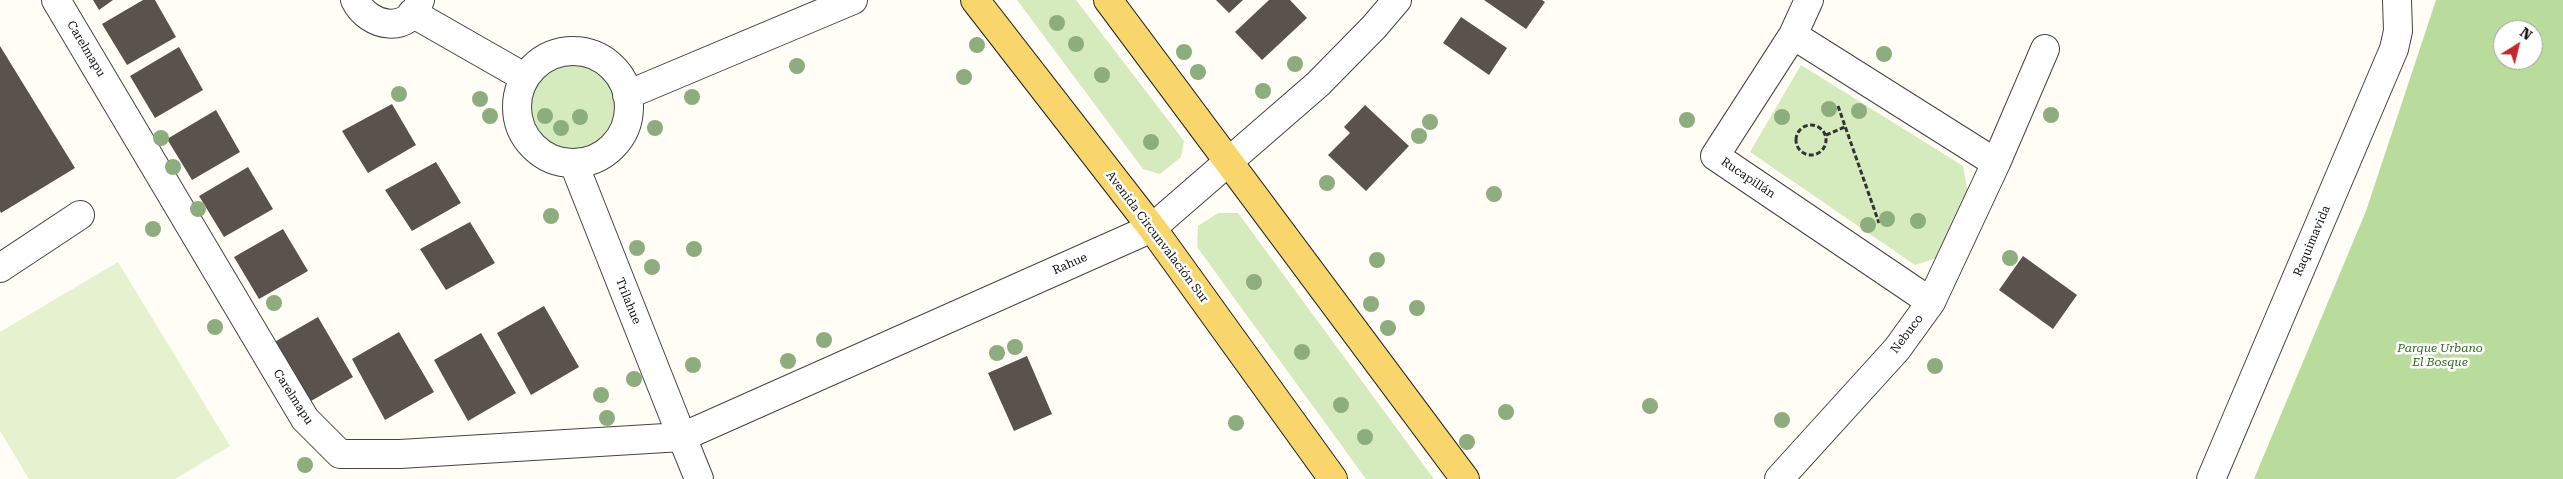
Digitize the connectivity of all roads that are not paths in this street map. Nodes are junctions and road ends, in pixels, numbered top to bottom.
1 (56, 0) edge
2 (355, 0) edge
3 (853, 0) edge
4 (975, 0) edge
5 (1108, 0) edge
6 (1397, 0) edge
7 (1809, 0) edge
8 (2397, 0) edge
9 (416, 6) edge
10 (1793, 35) junction
11 (2045, 49) dead end
12 (524, 78) junction
13 (627, 95) junction
14 (1228, 162) junction
15 (1996, 163) junction
16 (574, 164) junction
17 (80, 215) dead end
18 (1152, 228) junction
19 (0, 268) edge
20 (1931, 302) junction
21 (682, 437) junction
22 (699, 479) edge
23 (1334, 479) edge
24 (1465, 479) edge
25 (1779, 479) edge
26 (2212, 479) edge

1 - 21 street, Carelmapu
2 - 9 street
3 - 13 street
4 - 18 main road, Avenida Circunvalación Sur
5 - 14 main road
6 - 14 street, Rahue
7 - 10 street, Rucapillán
8 - 26 street, Raquimavida
9 - 12 street
10 - 15 street
10 - 20 street, Rucapillán
11 - 15 street, Nebuco
12 - 13 street
12 - 16 street
13 - 16 street
14 - 18 street, Rahue
14 - 24 main road
15 - 20 street, Nebuco
16 - 21 street, Trilahue
17 - 19 street
18 - 21 street, Rahue
18 - 23 main road, Avenida Circunvalación Sur
20 - 25 street, Nebuco
21 - 22 street

